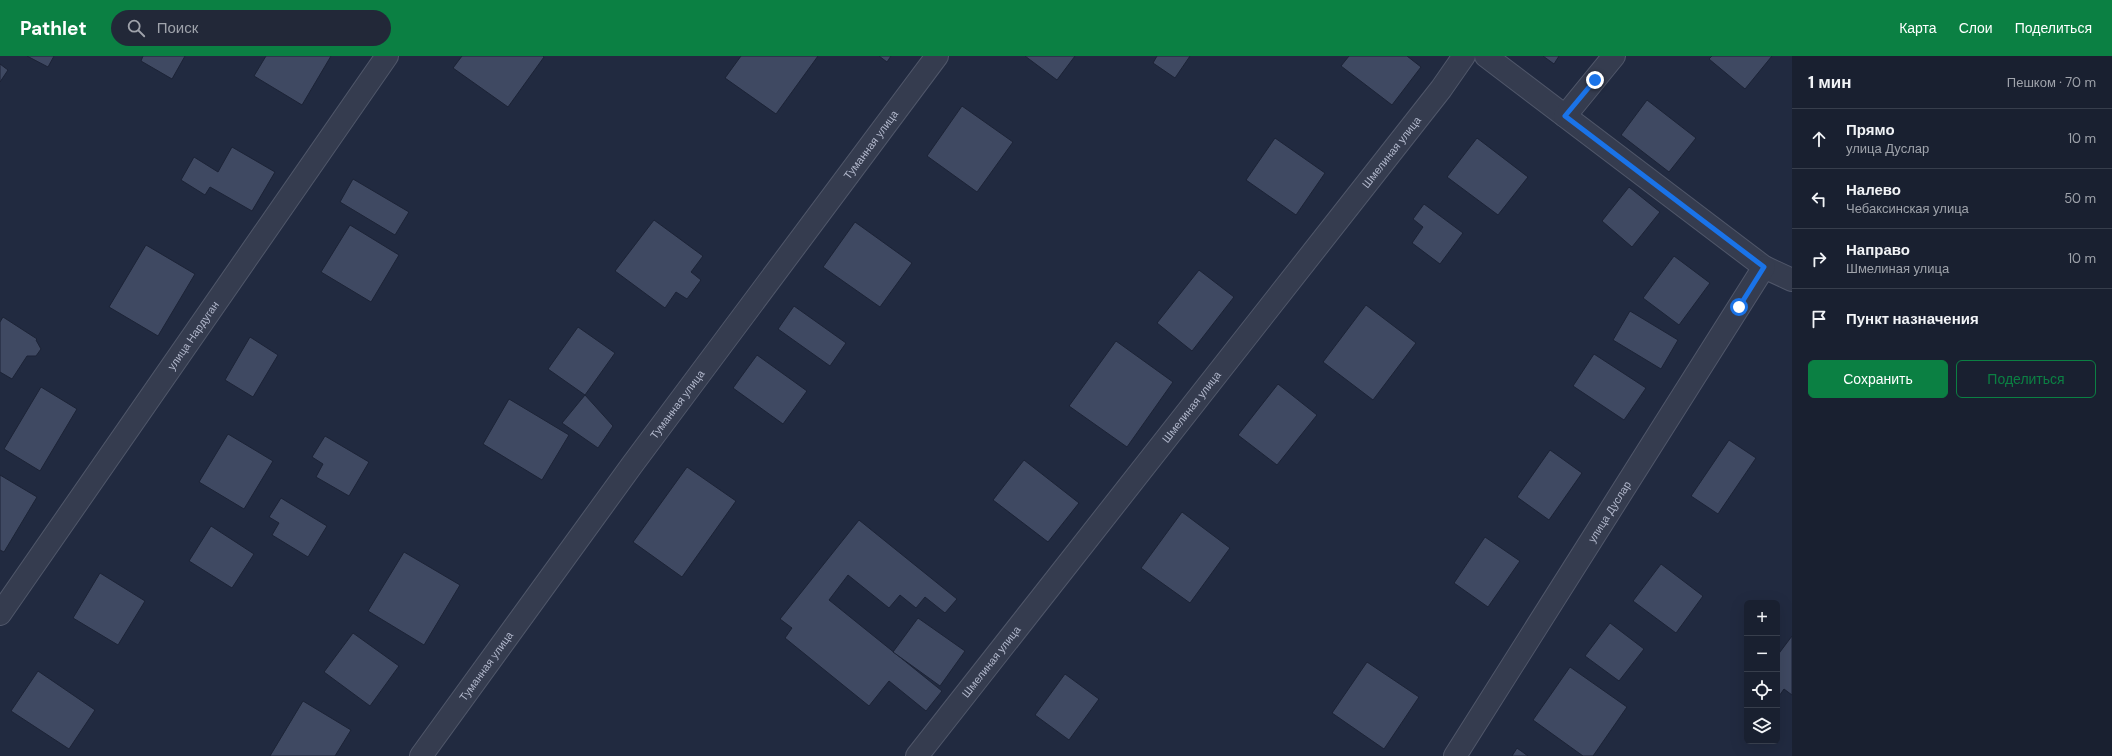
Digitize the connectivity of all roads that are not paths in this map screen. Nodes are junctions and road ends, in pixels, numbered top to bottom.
1 (387, 56) edge
2 (937, 56) edge
3 (1464, 56) edge
4 (1486, 56) edge
5 (1614, 56) edge
6 (1565, 116) junction
7 (1764, 267) junction
8 (1792, 280) edge
9 (0, 614) edge
10 (421, 756) edge
11 (917, 756) edge
12 (1455, 756) edge

1 - 9 street, улица Нардуган
2 - 10 street, Туманная улица
3 - 11 street, Шмелиная улица
4 - 6 street
5 - 6 street
6 - 7 street
7 - 8 street
7 - 12 street, улица Дуслар

